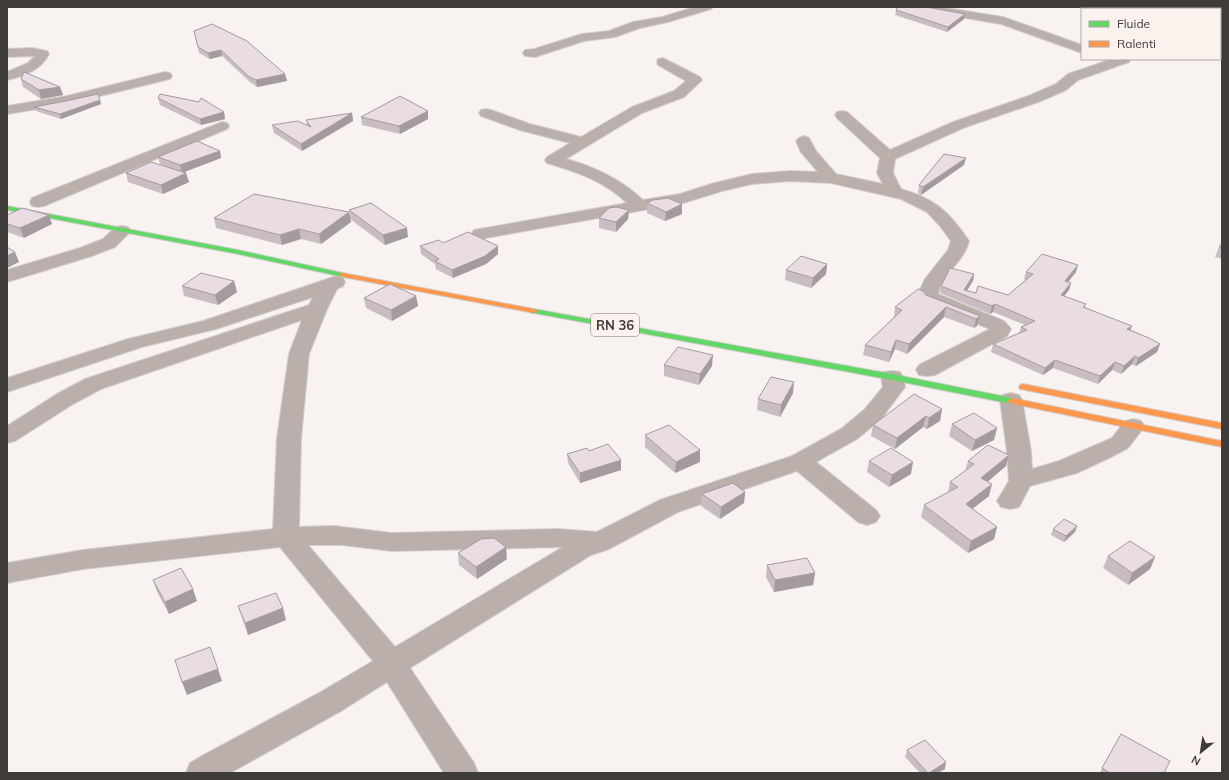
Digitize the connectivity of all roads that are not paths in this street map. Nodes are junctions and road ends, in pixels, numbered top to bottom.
1 (707, 7) edge
2 (919, 7) edge
3 (1081, 49) edge
4 (529, 53) dead end
5 (7, 54) edge
6 (1121, 60) edge
7 (663, 62) dead end
8 (7, 76) edge
9 (165, 76) dead end
10 (7, 110) edge
11 (486, 112) dead end
12 (842, 116) dead end
13 (222, 126) dead end
14 (804, 140) dead end
15 (583, 142) junction
16 (888, 157) junction
17 (831, 178) junction
18 (895, 192) junction
19 (40, 202) dead end
20 (638, 205) junction
21 (7, 208) edge
22 (122, 231) junction
23 (480, 234) dead end
24 (7, 276) edge
25 (337, 281) junction
26 (317, 309) junction
27 (929, 371) dead end
28 (892, 377) junction
29 (7, 385) edge
30 (1013, 393) junction
31 (1133, 426) junction
32 (1222, 426) edge
33 (7, 436) edge
34 (1222, 444) edge
35 (800, 461) junction
36 (867, 516) dead end
37 (286, 536) junction
38 (600, 542) junction
39 (7, 573) edge
40 (392, 664) junction
41 (202, 773) edge
42 (462, 773) edge

1 - 4 street
2 - 3 street
5 - 8 street
6 - 16 street
7 - 15 street
9 - 10 street
11 - 15 street
12 - 16 street
13 - 19 street
14 - 17 street
15 - 20 street
16 - 18 street
17 - 18 street
17 - 20 street
18 - 27 street
20 - 23 street
21 - 22 main road, RN 36
22 - 24 street
22 - 25 main road, RN 36
25 - 26 street
25 - 28 main road, RN 36
25 - 29 street
26 - 33 street
26 - 37 street
28 - 30 main road, RN 36
28 - 35 street
30 - 31 main road, RN 36
30 - 31 street
30 - 32 main road, RN 36
31 - 34 main road, RN 36
35 - 36 street
35 - 38 street
37 - 38 street
37 - 39 street
37 - 40 street
38 - 40 street
40 - 41 street
40 - 42 street

